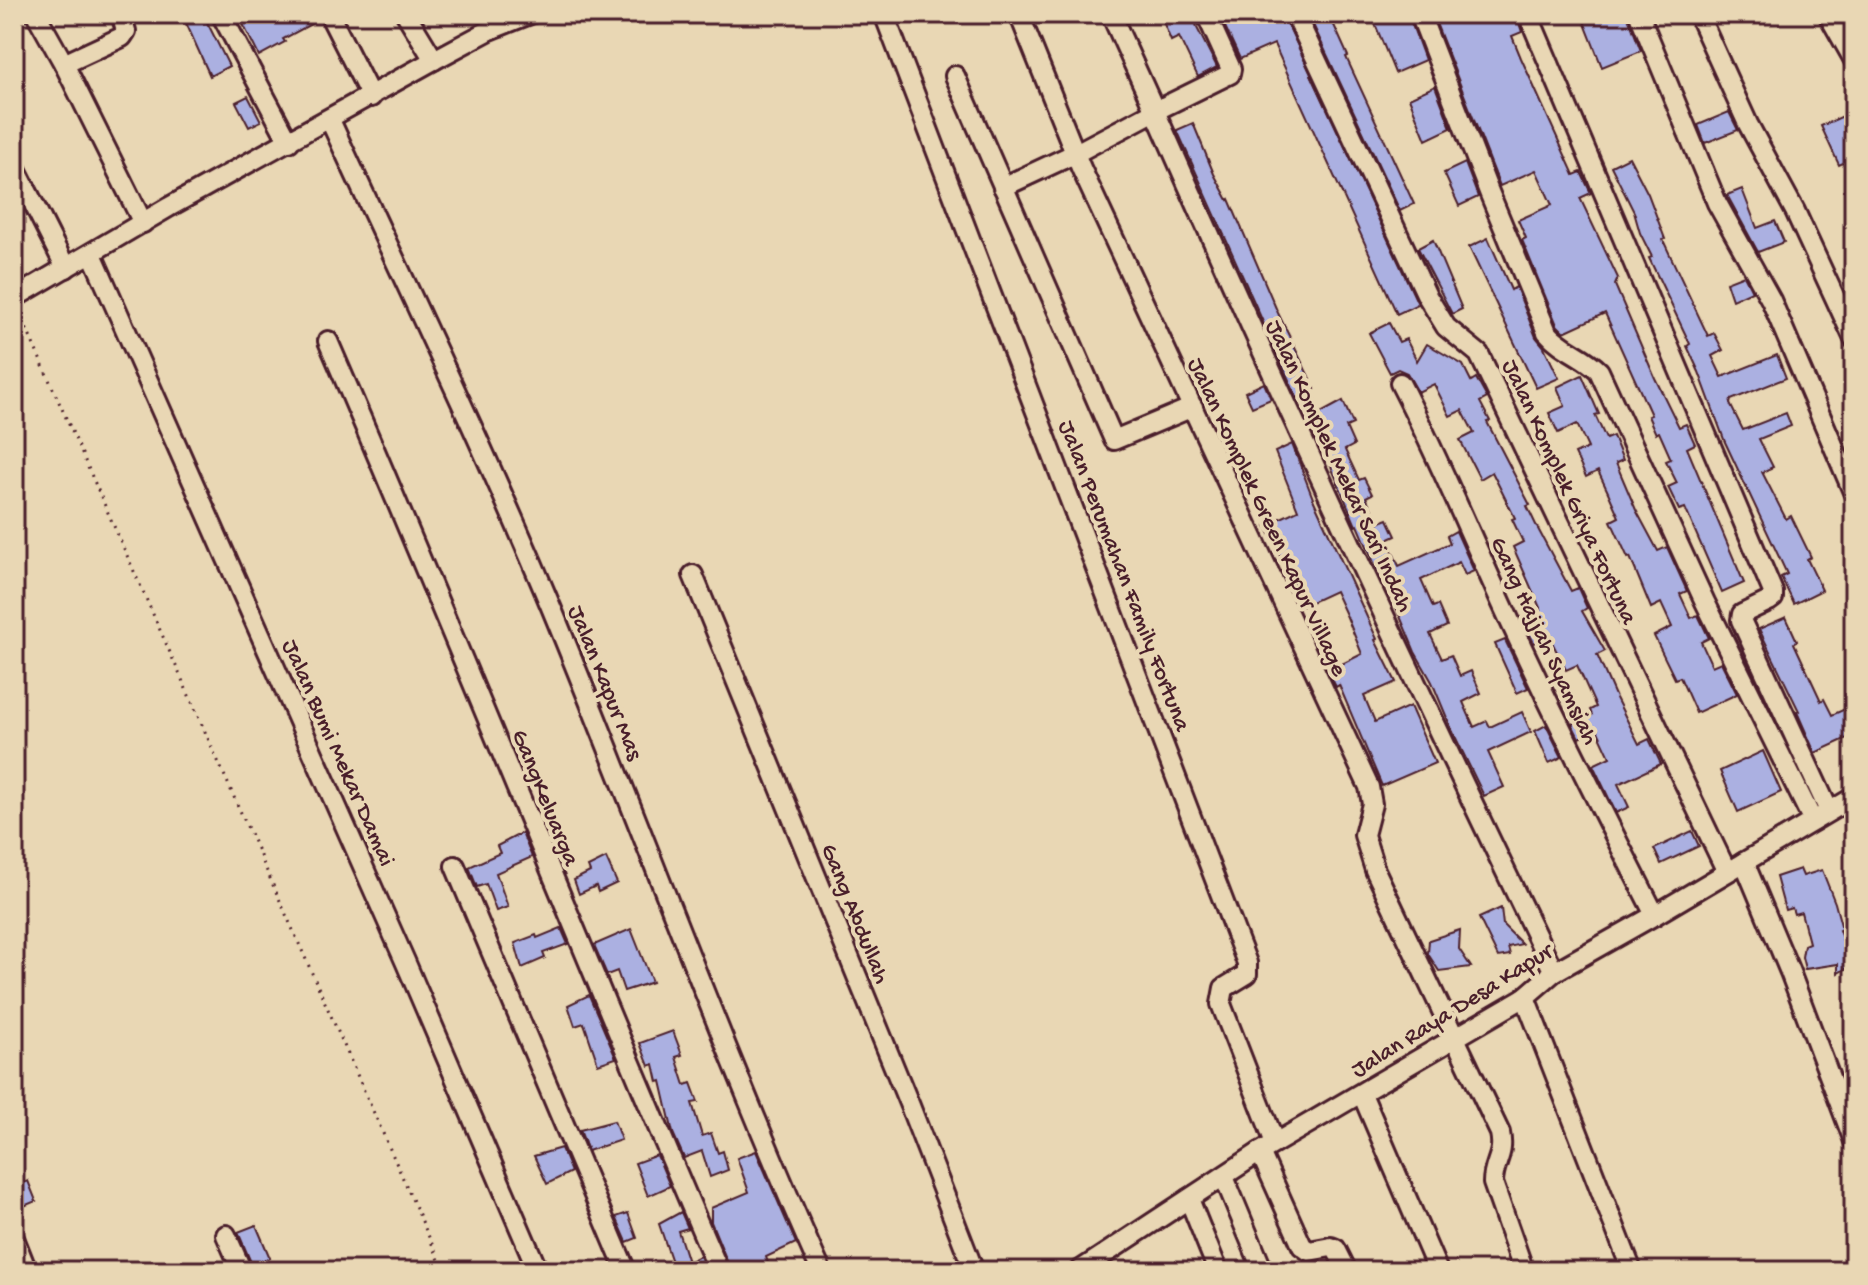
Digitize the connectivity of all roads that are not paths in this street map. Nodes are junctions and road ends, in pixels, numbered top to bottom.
1 (36, 14) edge
2 (121, 14) edge
3 (221, 14) edge
4 (329, 14) edge
5 (406, 14) edge
6 (530, 14) edge
7 (884, 14) edge
8 (1019, 14) edge
9 (1111, 14) edge
10 (1206, 14) edge
11 (1295, 14) edge
12 (1420, 14) edge
13 (1528, 14) edge
14 (1639, 14) edge
15 (1698, 14) edge
16 (1828, 14) edge
17 (434, 60) junction
18 (1854, 60) edge
19 (64, 64) junction
20 (955, 76) dead end
21 (371, 97) junction
22 (1155, 111) junction
23 (330, 120) junction
24 (289, 142) junction
25 (1076, 153) junction
26 (14, 165) edge
27 (1003, 187) junction
28 (143, 223) junction
29 (92, 254) junction
30 (66, 268) junction
31 (17, 306) edge
32 (1854, 339) edge
33 (328, 341) dead end
34 (1400, 383) dead end
35 (1193, 407) junction
36 (1854, 494) edge
37 (693, 575) dead end
38 (1854, 797) edge
39 (1821, 816) junction
40 (1744, 862) junction
41 (455, 866) dead end
42 (1727, 872) junction
43 (1655, 915) junction
44 (1554, 972) junction
45 (1525, 997) junction
46 (1455, 1038) junction
47 (1362, 1094) junction
48 (1854, 1141) edge
49 (1268, 1148) junction
50 (1224, 1177) junction
51 (1189, 1199) junction
52 (226, 1235) dead end
53 (14, 1238) edge
54 (27, 1271) edge
55 (242, 1271) edge
56 (538, 1271) edge
57 (626, 1271) edge
58 (719, 1271) edge
59 (821, 1271) edge
60 (974, 1271) edge
61 (1079, 1271) edge
62 (1218, 1271) edge
63 (1263, 1271) edge
64 (1347, 1271) edge
65 (1438, 1271) edge
66 (1524, 1271) edge
67 (1632, 1271) edge

1 - 19 street
2 - 19 street
3 - 24 street
4 - 21 street
5 - 17 street
6 - 17 street
7 - 49 street, Jalan Perumahan Family Fortuna
8 - 25 street, Jalan Komplek Green Kapur Village
9 - 22 street, Jalan Komplek Mekar Sari Indah
10 - 22 street
11 - 42 street, Jalan Komplek Griya Fortuna
12 - 39 street
13 - 39 street
14 - 36 street
15 - 32 street
16 - 18 street
17 - 21 street
19 - 28 street
20 - 27 street
21 - 23 street
22 - 25 street
22 - 44 street, Jalan Komplek Mekar Sari Indah
23 - 24 street
23 - 59 street, Jalan Kapur Mas
24 - 28 street
25 - 27 street
25 - 35 street, Jalan Komplek Green Kapur Village
26 - 30 street
27 - 35 street
28 - 29 street
29 - 30 street
29 - 56 street, Jalan Bumi Mekar Damai
30 - 31 street
33 - 58 street, GangKeluarga
34 - 43 street, Gang Hajjah Syamsiah
35 - 46 street, Jalan Komplek Green Kapur Village
37 - 60 street, Gang Abdullah
38 - 39 street, Jalan Raya Desa Kapur
39 - 40 street, Jalan Raya Desa Kapur
40 - 42 street, Jalan Raya Desa Kapur
40 - 48 street
41 - 57 street
42 - 43 street, Jalan Raya Desa Kapur
43 - 44 street, Jalan Raya Desa Kapur
44 - 45 street, Jalan Raya Desa Kapur
45 - 46 street, Jalan Raya Desa Kapur
45 - 67 street
46 - 47 street, Jalan Raya Desa Kapur
46 - 66 street, Jalan Komplek Green Kapur Village
47 - 49 street, Jalan Raya Desa Kapur
47 - 65 street
49 - 50 street, Jalan Raya Desa Kapur
49 - 64 street
50 - 51 street, Jalan Raya Desa Kapur
50 - 63 street
51 - 61 street, Jalan Raya Desa Kapur
51 - 62 street
52 - 55 street
53 - 54 street

